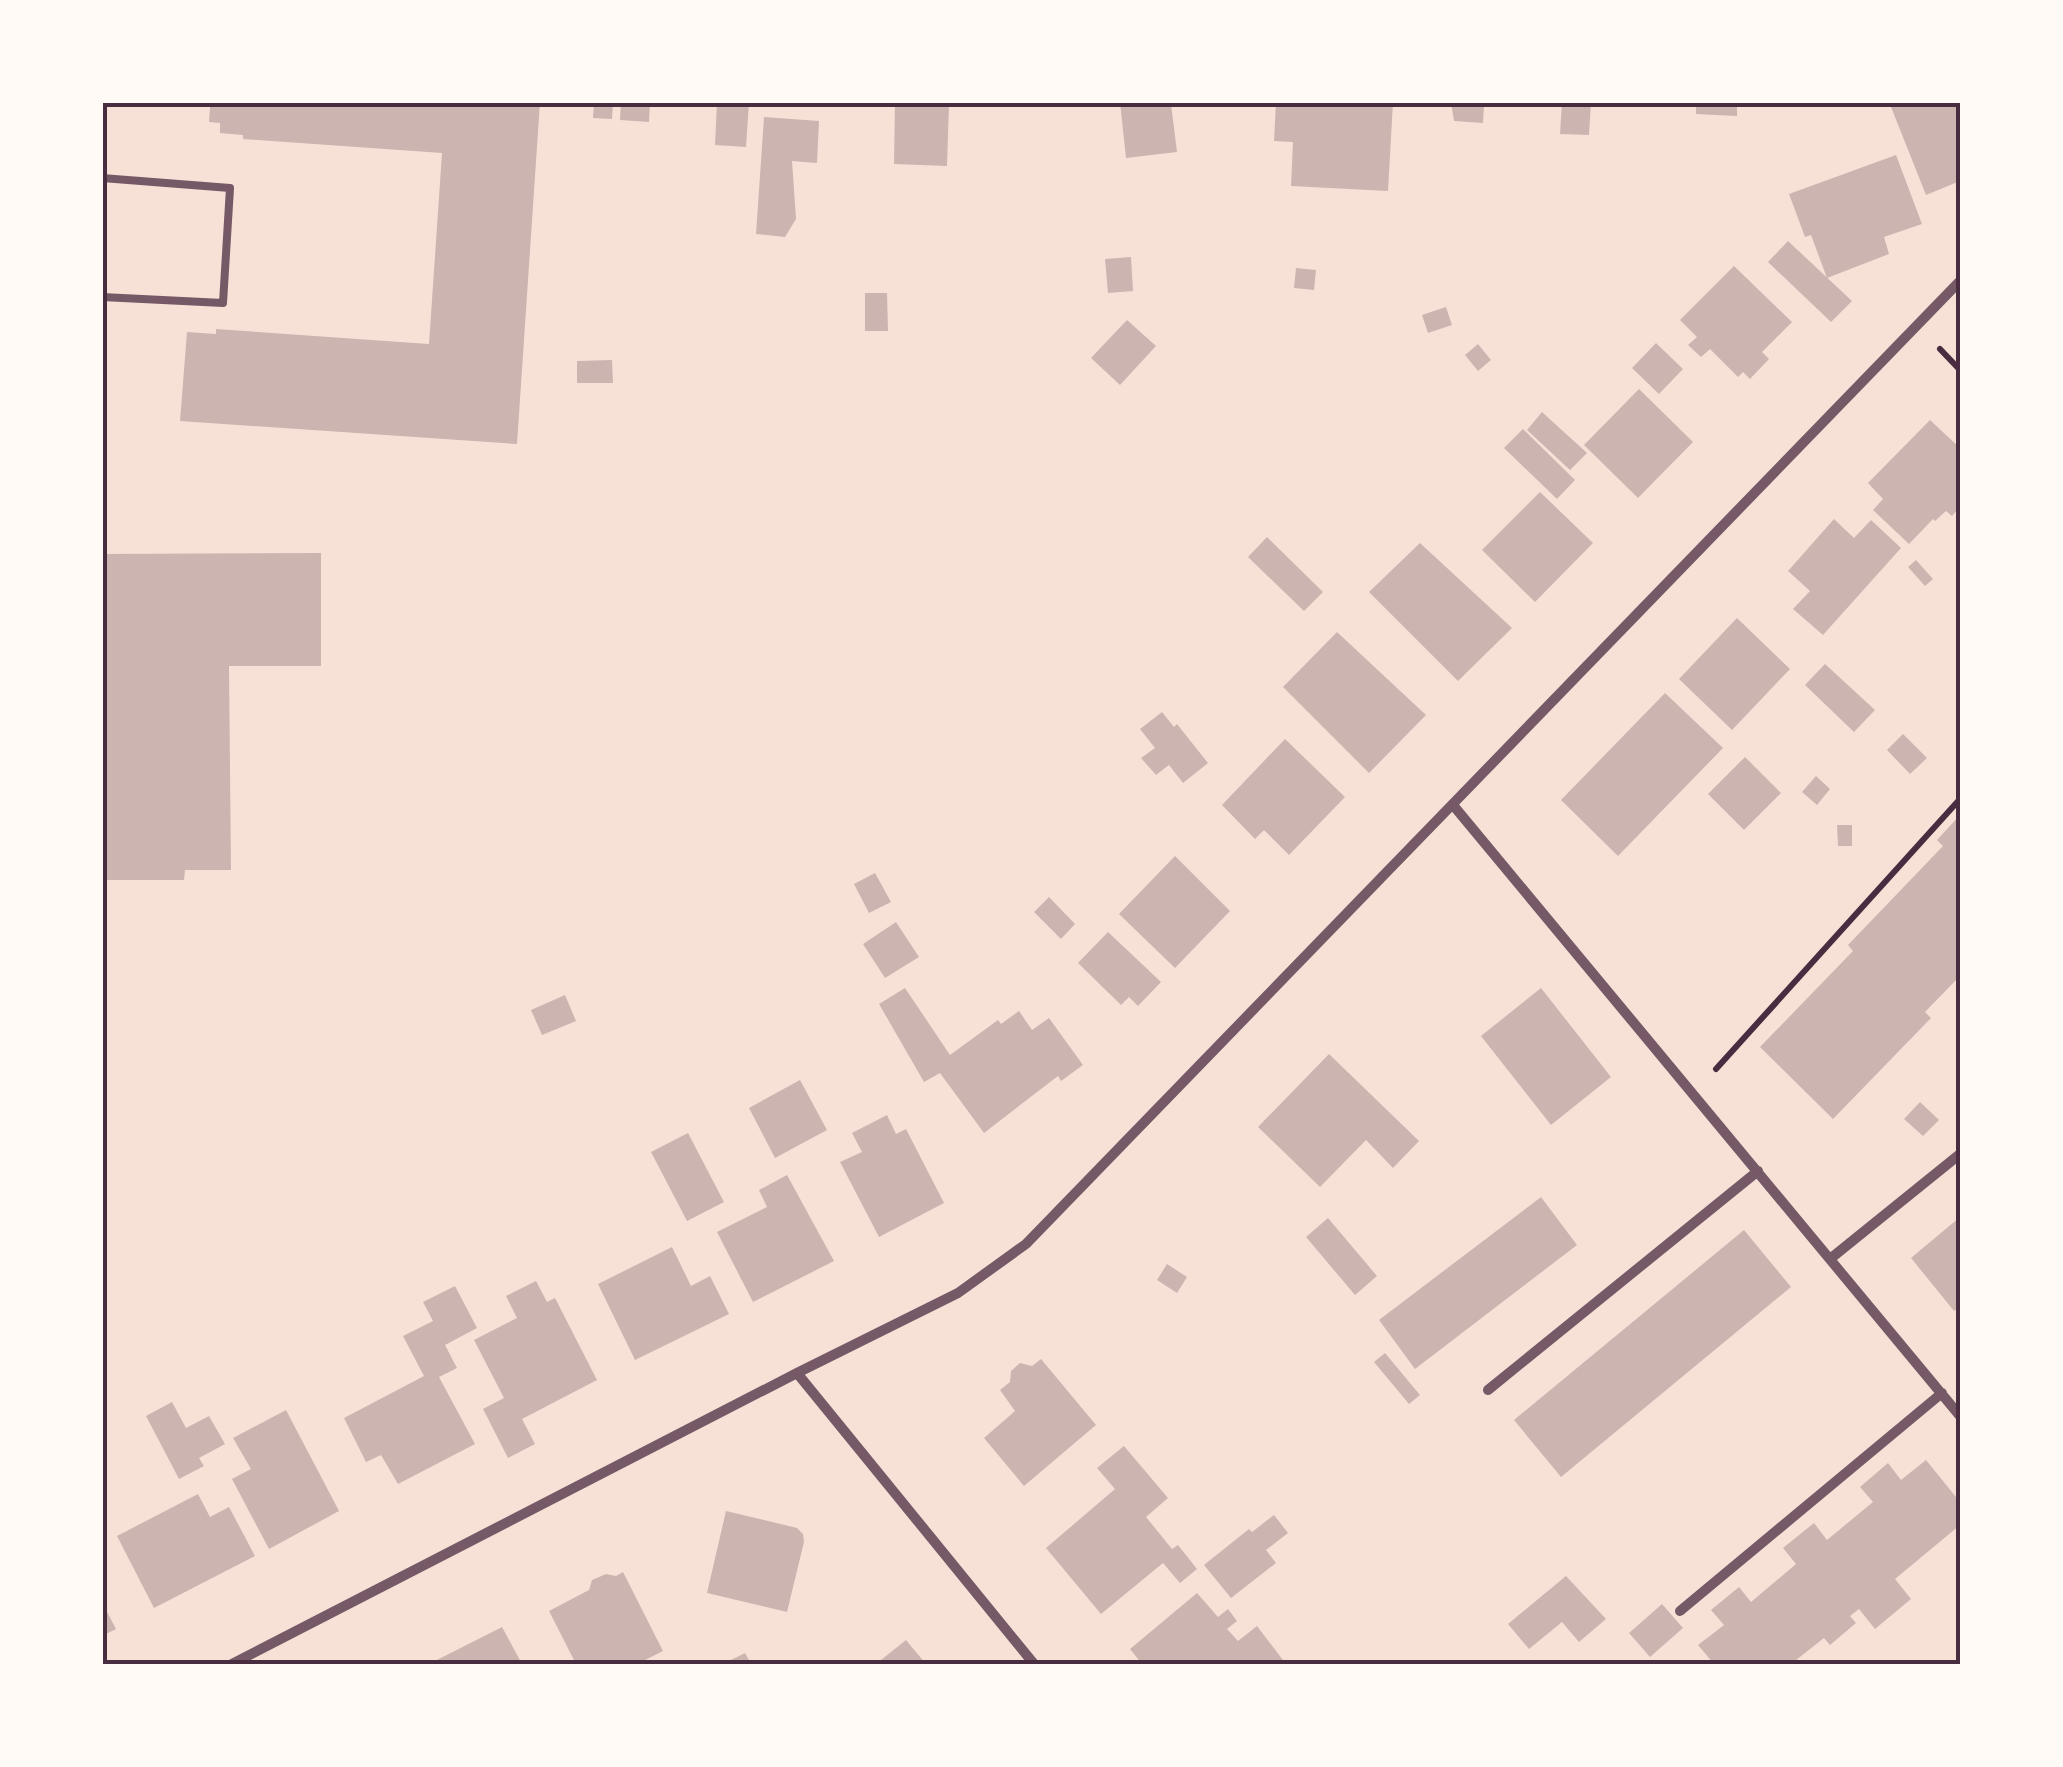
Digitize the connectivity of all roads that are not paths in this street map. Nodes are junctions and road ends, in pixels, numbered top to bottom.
1 (102, 178) edge
2 (1960, 281) edge
3 (102, 298) edge
4 (1452, 805) junction
5 (1960, 1154) edge
6 (1758, 1171) junction
7 (1830, 1259) junction
8 (797, 1373) junction
9 (1488, 1390) dead end
10 (1942, 1393) junction
11 (1960, 1416) edge
12 (1680, 1610) dead end
13 (232, 1664) edge
14 (1034, 1664) edge

1 - 3 lane
2 - 4 street
4 - 6 street
4 - 8 street
5 - 7 street
6 - 7 street
6 - 9 street
7 - 10 street
8 - 13 street
8 - 14 street
10 - 11 street
10 - 12 street

